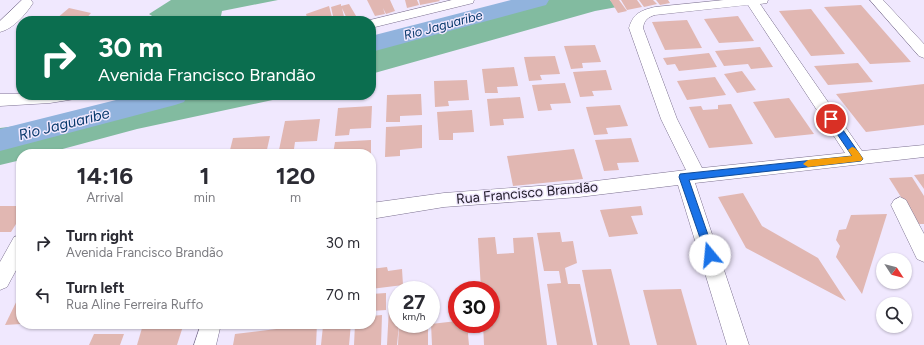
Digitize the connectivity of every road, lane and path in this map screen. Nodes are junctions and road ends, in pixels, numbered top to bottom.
1 (468, 0) edge
2 (756, 0) edge
3 (876, 0) edge
4 (27, 3) dead end
5 (376, 23) edge
6 (0, 28) edge
7 (924, 53) edge
8 (16, 99) edge
9 (0, 100) edge
10 (924, 151) edge
11 (858, 159) junction
12 (690, 176) junction
13 (900, 205) dead end
14 (376, 209) edge
15 (16, 251) edge
16 (924, 253) edge
17 (0, 281) edge
18 (210, 329) edge
19 (205, 345) edge
20 (738, 345) edge

1 - 5 street
2 - 11 street
2 - 12 street
3 - 7 street
4 - 6 street
8 - 9 street
10 - 11 street, Rua Francisco Brandão
11 - 12 street, Rua Francisco Brandão
12 - 14 street, Rua Francisco Brandão
12 - 20 street
13 - 16 street
15 - 17 street
18 - 19 street

